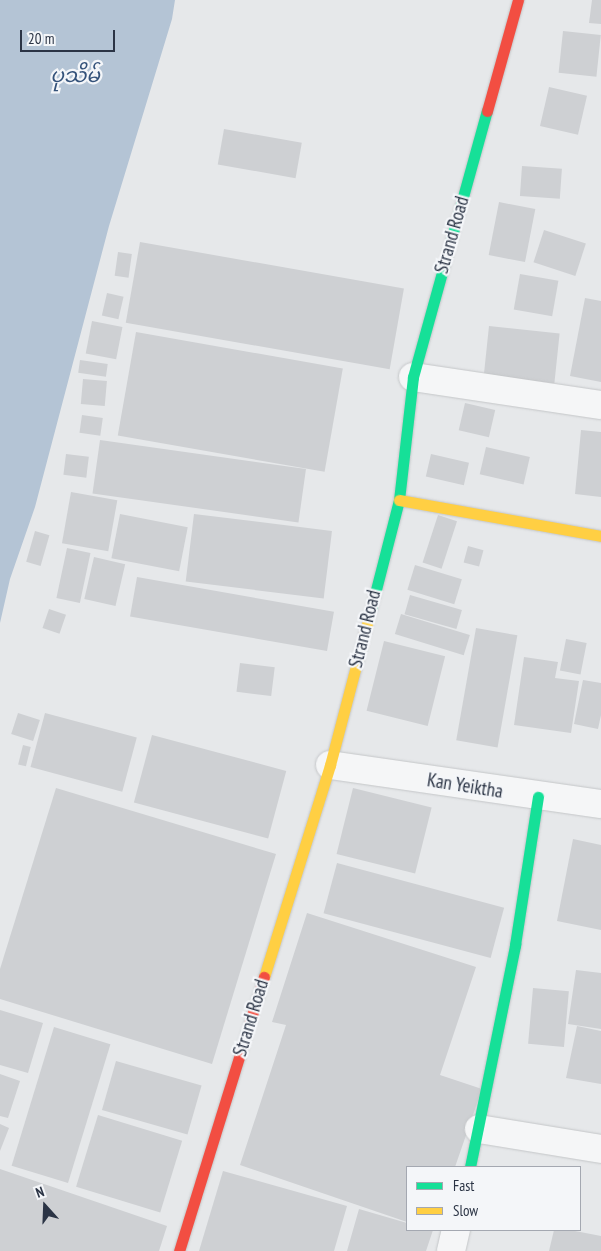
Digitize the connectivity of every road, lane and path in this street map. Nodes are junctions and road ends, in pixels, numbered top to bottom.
1 (518, 0) edge
2 (413, 377) junction
3 (601, 406) edge
4 (398, 500) junction
5 (601, 536) edge
6 (330, 765) junction
7 (538, 797) junction
8 (601, 804) edge
9 (479, 1129) junction
10 (601, 1149) edge
11 (470, 1166) edge
12 (456, 1231) edge
13 (180, 1251) edge
14 (451, 1251) edge

1 - 2 main road, Strand Road
2 - 3 street
2 - 4 main road, Strand Road
4 - 5 main road
4 - 6 main road, Strand Road
6 - 7 street, Kan Yeiktha
6 - 13 main road, Strand Road
7 - 8 street, Kan Yeiktha
7 - 9 main road
9 - 10 street
9 - 11 main road
12 - 14 street

